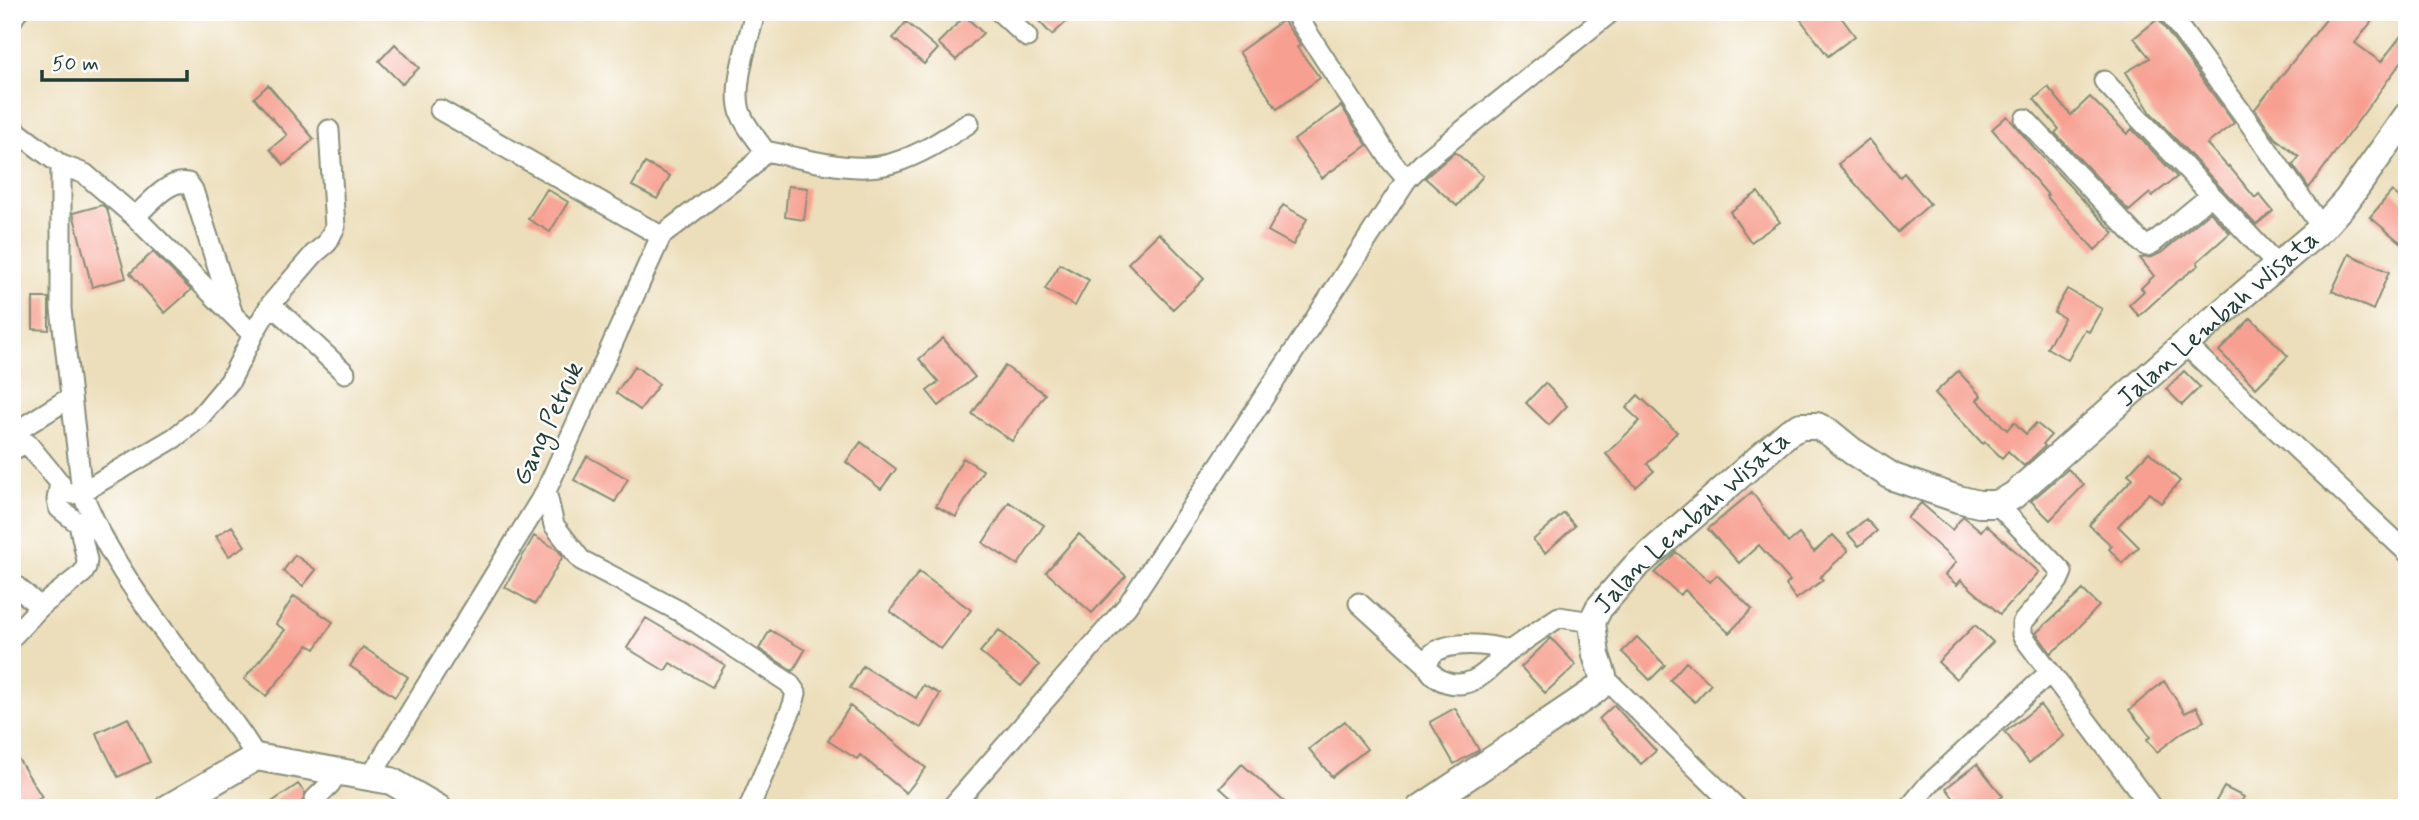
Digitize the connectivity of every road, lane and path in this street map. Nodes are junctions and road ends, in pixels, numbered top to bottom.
1 (17, 12) edge
2 (755, 12) edge
3 (1000, 12) edge
4 (1294, 12) edge
5 (1611, 12) edge
6 (2168, 12) edge
7 (12, 20) edge
8 (1027, 37) dead end
9 (2104, 81) dead end
10 (440, 110) dead end
11 (2407, 116) edge
12 (2025, 119) dead end
13 (970, 123) dead end
14 (12, 128) edge
15 (329, 130) dead end
16 (765, 151) junction
17 (61, 165) junction
18 (1407, 179) junction
19 (2210, 196) junction
20 (135, 217) junction
21 (2322, 228) junction
22 (661, 236) junction
23 (2279, 267) junction
24 (271, 304) junction
25 (232, 312) junction
26 (253, 335) junction
27 (2185, 344) junction
28 (345, 373) dead end
29 (71, 397) junction
30 (12, 434) edge
31 (12, 450) edge
32 (59, 489) junction
33 (546, 491) junction
34 (82, 492) junction
35 (1997, 504) junction
36 (86, 522) junction
37 (2407, 552) edge
38 (12, 583) edge
39 (1359, 603) dead end
40 (40, 607) junction
41 (1592, 622) junction
42 (12, 637) edge
43 (1510, 651) junction
44 (1427, 665) junction
45 (2050, 672) junction
46 (1603, 676) junction
47 (256, 757) junction
48 (340, 770) junction
49 (371, 776) junction
50 (168, 808) edge
51 (318, 808) edge
52 (438, 808) edge
53 (749, 808) edge
54 (951, 808) edge
55 (1421, 808) edge
56 (1737, 808) edge
57 (1909, 808) edge
58 (2152, 808) edge

1 - 7 street
2 - 16 street
3 - 8 street
4 - 18 street
5 - 18 street
6 - 21 street
9 - 19 street
10 - 22 street
11 - 21 street, Jalan Lembah Wisata
12 - 19 street
13 - 16 street
14 - 17 street
15 - 24 street
16 - 22 street, Gang Petruk
17 - 20 street
17 - 29 street
18 - 54 street
19 - 23 street
20 - 25 street
20 - 25 street
21 - 23 street, Jalan Lembah Wisata
22 - 33 street, Gang Petruk
23 - 27 street, Jalan Lembah Wisata
24 - 26 street
24 - 28 street
25 - 26 street
26 - 34 street
27 - 35 street, Jalan Lembah Wisata
27 - 37 street
29 - 30 street
29 - 34 street
31 - 32 street
32 - 34 street
32 - 36 street
33 - 49 street, Gang Petruk
33 - 53 street
34 - 36 street
35 - 41 street, Jalan Lembah Wisata
35 - 45 street
36 - 40 street
36 - 47 street
38 - 40 street
39 - 44 street
40 - 42 street
41 - 43 street
41 - 46 street, Jalan Lembah Wisata
43 - 44 street
43 - 44 street
45 - 57 street
45 - 58 street
46 - 55 street
46 - 56 street
47 - 48 street
47 - 50 street
48 - 49 street
48 - 51 street
49 - 52 street

